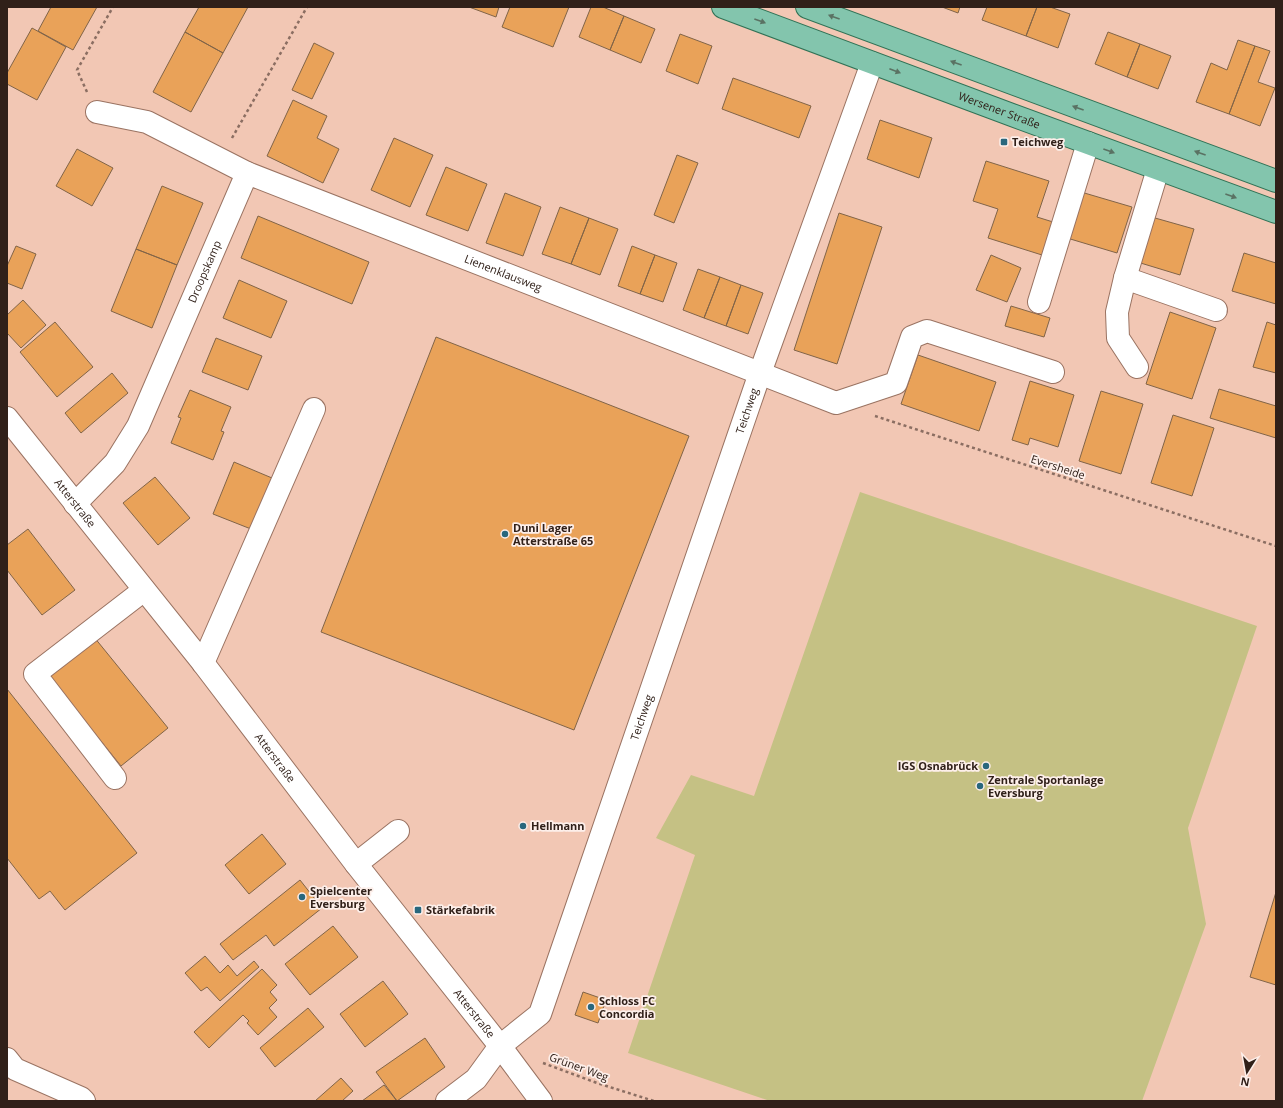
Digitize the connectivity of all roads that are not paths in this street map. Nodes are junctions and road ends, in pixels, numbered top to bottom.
1 (724, 7) edge
2 (807, 7) edge
3 (872, 63) junction
4 (97, 112) road end
5 (1088, 143) junction
6 (1158, 169) junction
7 (247, 173) junction
8 (1276, 181) edge
9 (1276, 212) edge
10 (1125, 278) junction
11 (1039, 302) dead end
12 (1216, 310) dead end
13 (1137, 367) dead end
14 (1053, 372) dead end
15 (760, 373) junction
16 (314, 409) dead end
17 (7, 418) edge
18 (75, 504) junction
19 (144, 590) junction
20 (203, 664) junction
21 (115, 778) dead end
22 (398, 831) dead end
23 (356, 864) junction
24 (500, 1046) junction
25 (7, 1059) edge
26 (84, 1101) edge
27 (447, 1101) edge
28 (541, 1101) edge

1 -> 3 main road, Wersener Straße
8 -> 2 main road
3 -> 5 main road, Wersener Straße
3 - 15 street, Teichweg
4 - 7 street
5 -> 6 main road, Wersener Straße
5 - 11 street
6 -> 9 main road, Wersener Straße
6 - 10 street
7 - 15 street, Lienenklausweg
7 - 18 street, Droopskamp
10 - 12 street
10 - 13 street
14 - 15 street, Teichweg
15 - 24 street, Teichweg
16 - 20 street
17 - 18 street, Atterstraße
18 - 19 street, Atterstraße
19 - 20 street, Atterstraße
19 - 21 street
20 - 23 street, Atterstraße
22 - 23 street
23 - 24 street, Atterstraße
24 - 27 street, Teichweg
24 - 28 street, Atterstraße
25 - 26 street

